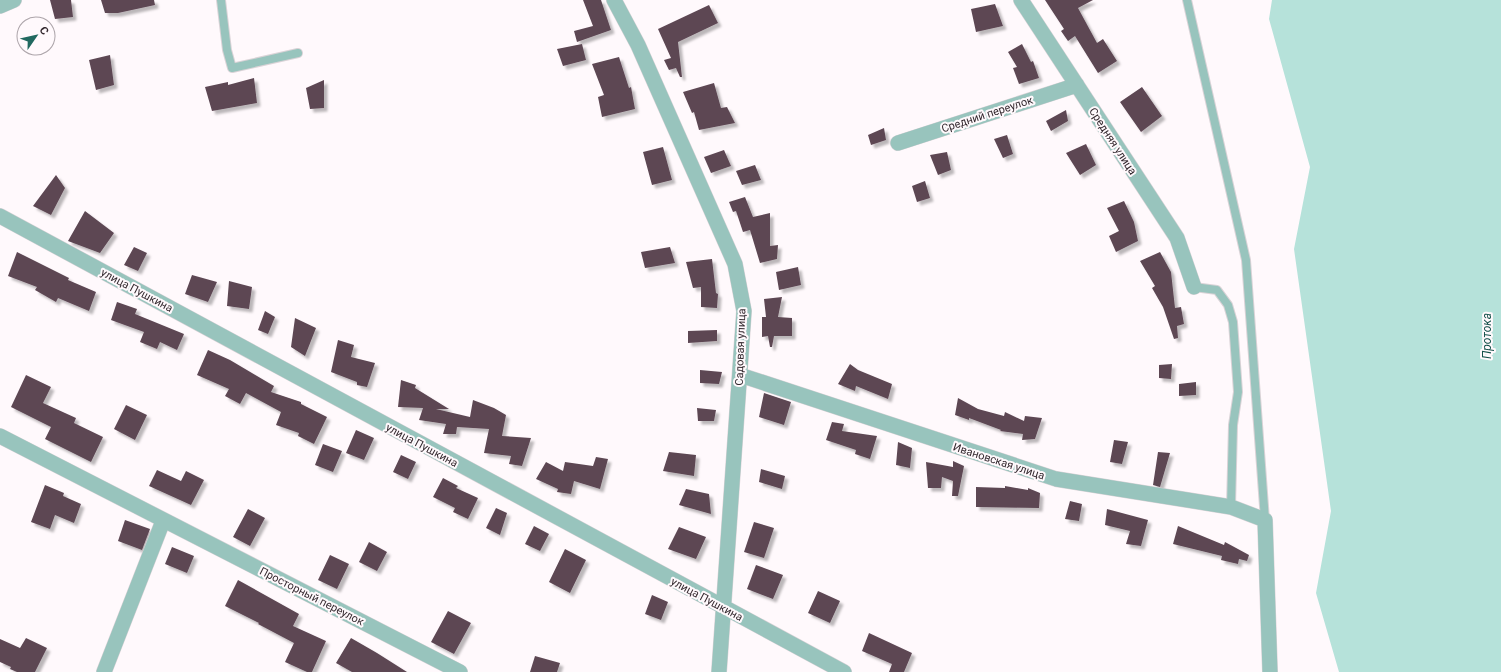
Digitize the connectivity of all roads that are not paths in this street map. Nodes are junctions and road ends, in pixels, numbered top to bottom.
1 (14, 0) edge
2 (221, 0) edge
3 (614, 0) edge
4 (1021, 0) edge
5 (1187, 0) edge
6 (0, 6) edge
7 (298, 53) dead end
8 (1077, 85) junction
9 (898, 142) dead end
10 (1, 219) edge
11 (1194, 287) joint
12 (740, 375) junction
13 (0, 436) edge
14 (1231, 507) junction
15 (1265, 520) junction
16 (163, 521) junction
17 (724, 608) junction
18 (104, 672) edge
19 (460, 672) edge
20 (719, 672) edge
21 (844, 672) edge
22 (1270, 672) edge

1 - 6 street
2 - 7 lane
3 - 12 street, Садовая улица
4 - 8 street, Средняя улица
5 - 15 lane
8 - 9 street, Средний переулок
8 - 11 street, Средняя улица
10 - 17 street, улица Пушкина
11 - 14 lane
12 - 14 street, Ивановская улица
12 - 17 street, Садовая улица
13 - 16 street, Просторный переулок
14 - 15 street, Ивановская улица
15 - 22 street
16 - 18 street
16 - 19 street, Просторный переулок
17 - 20 street, Садовая улица
17 - 21 street, улица Пушкина

